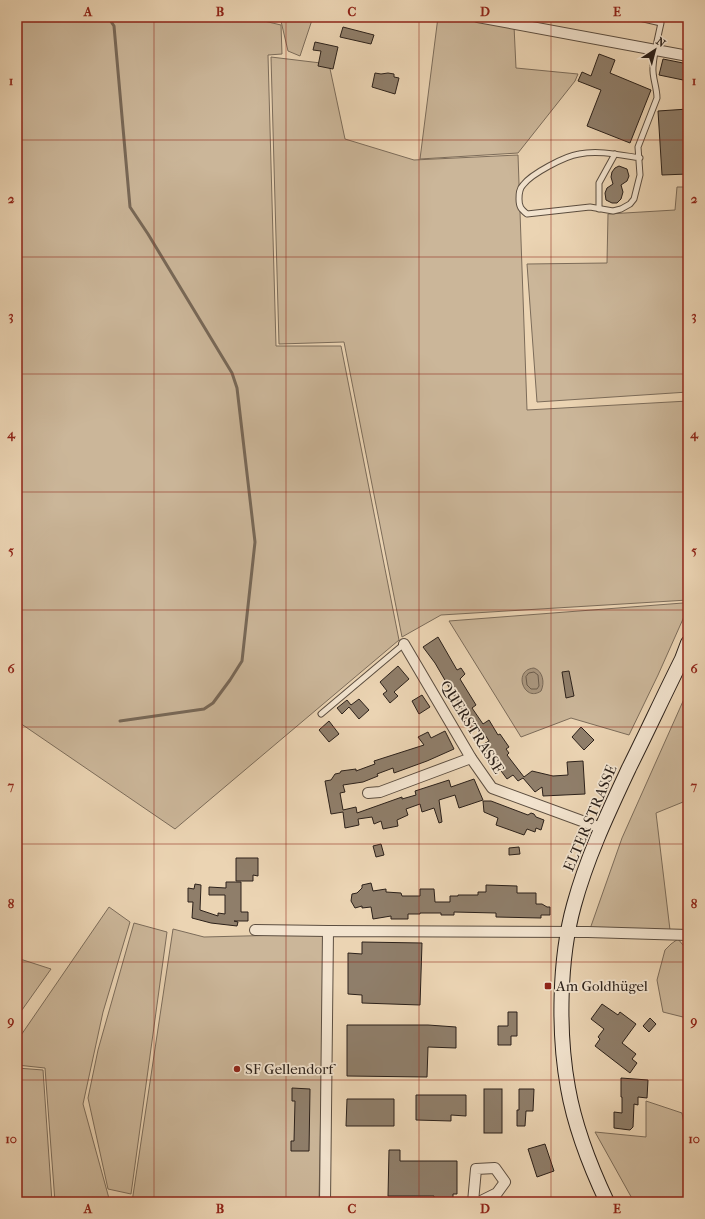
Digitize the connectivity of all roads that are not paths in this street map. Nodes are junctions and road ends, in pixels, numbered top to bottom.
1 (478, 17) edge
2 (635, 17) edge
3 (656, 51) junction
4 (688, 56) edge
5 (615, 154) junction
6 (640, 158) junction
7 (599, 209) junction
8 (688, 643) edge
9 (404, 644) joint
10 (320, 714) dead end
11 (471, 758) junction
12 (368, 793) dead end
13 (601, 828) junction
14 (255, 930) dead end
15 (328, 930) junction
16 (569, 933) junction
17 (688, 934) edge
18 (325, 1202) edge
19 (473, 1202) edge
20 (479, 1202) edge
21 (607, 1202) edge

1 - 3 street
2 - 3 lane
3 - 4 street
3 - 6 lane
5 - 6 lane
5 - 7 lane
5 - 7 lane
6 - 7 lane
8 - 13 main road, ELTER STRASSE
9 - 10 lane
9 - 11 street, QUERSTRASSE
11 - 12 street
11 - 13 street, QUERSTRASSE
13 - 16 main road, ELTER STRASSE
14 - 15 street
15 - 16 street
15 - 18 street
16 - 17 street
16 - 21 main road, ELTER STRASSE
19 - 20 street

